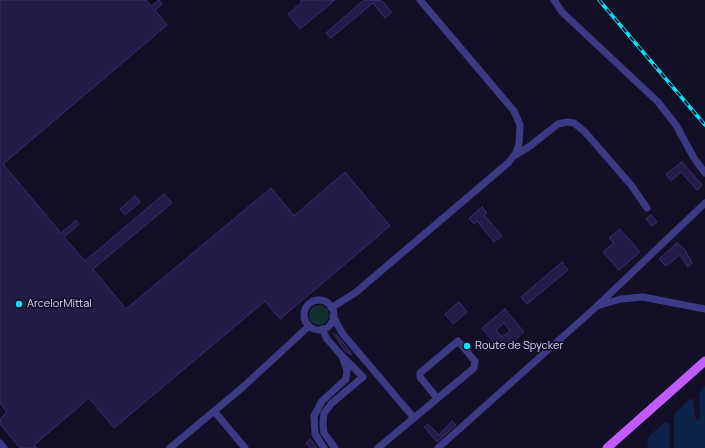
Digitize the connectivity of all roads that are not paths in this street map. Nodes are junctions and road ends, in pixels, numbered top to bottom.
1 (420, 0) edge
2 (554, 0) edge
3 (514, 156) junction
4 (705, 173) edge
5 (705, 202) edge
6 (647, 208) dead end
7 (331, 308) junction
8 (594, 308) junction
9 (705, 309) edge
10 (333, 316) junction
11 (309, 326) junction
12 (324, 329) junction
13 (342, 333) junction
14 (341, 355) junction
15 (705, 361) edge
16 (437, 398) junction
17 (214, 411) junction
18 (414, 418) junction
19 (0, 443) edge
20 (4, 448) edge
21 (170, 448) edge
22 (245, 448) edge
23 (324, 448) edge
24 (335, 448) edge
25 (378, 448) edge
26 (438, 448) edge
27 (607, 448) edge

1 - 3 street
2 - 4 street
3 - 6 street
3 - 7 street
5 - 8 street
7 - 10 street
7 - 11 street
8 - 9 street
8 - 26 street
10 - 12 street
10 - 13 street
11 - 12 street
11 - 17 street
12 - 13 street
12 - 14 street
13 - 18 street
14 - 23 street
14 - 24 street
15 - 27 main road
16 - 16 street
16 - 18 street
17 - 21 street
17 - 22 street
18 - 25 street
19 - 20 street

